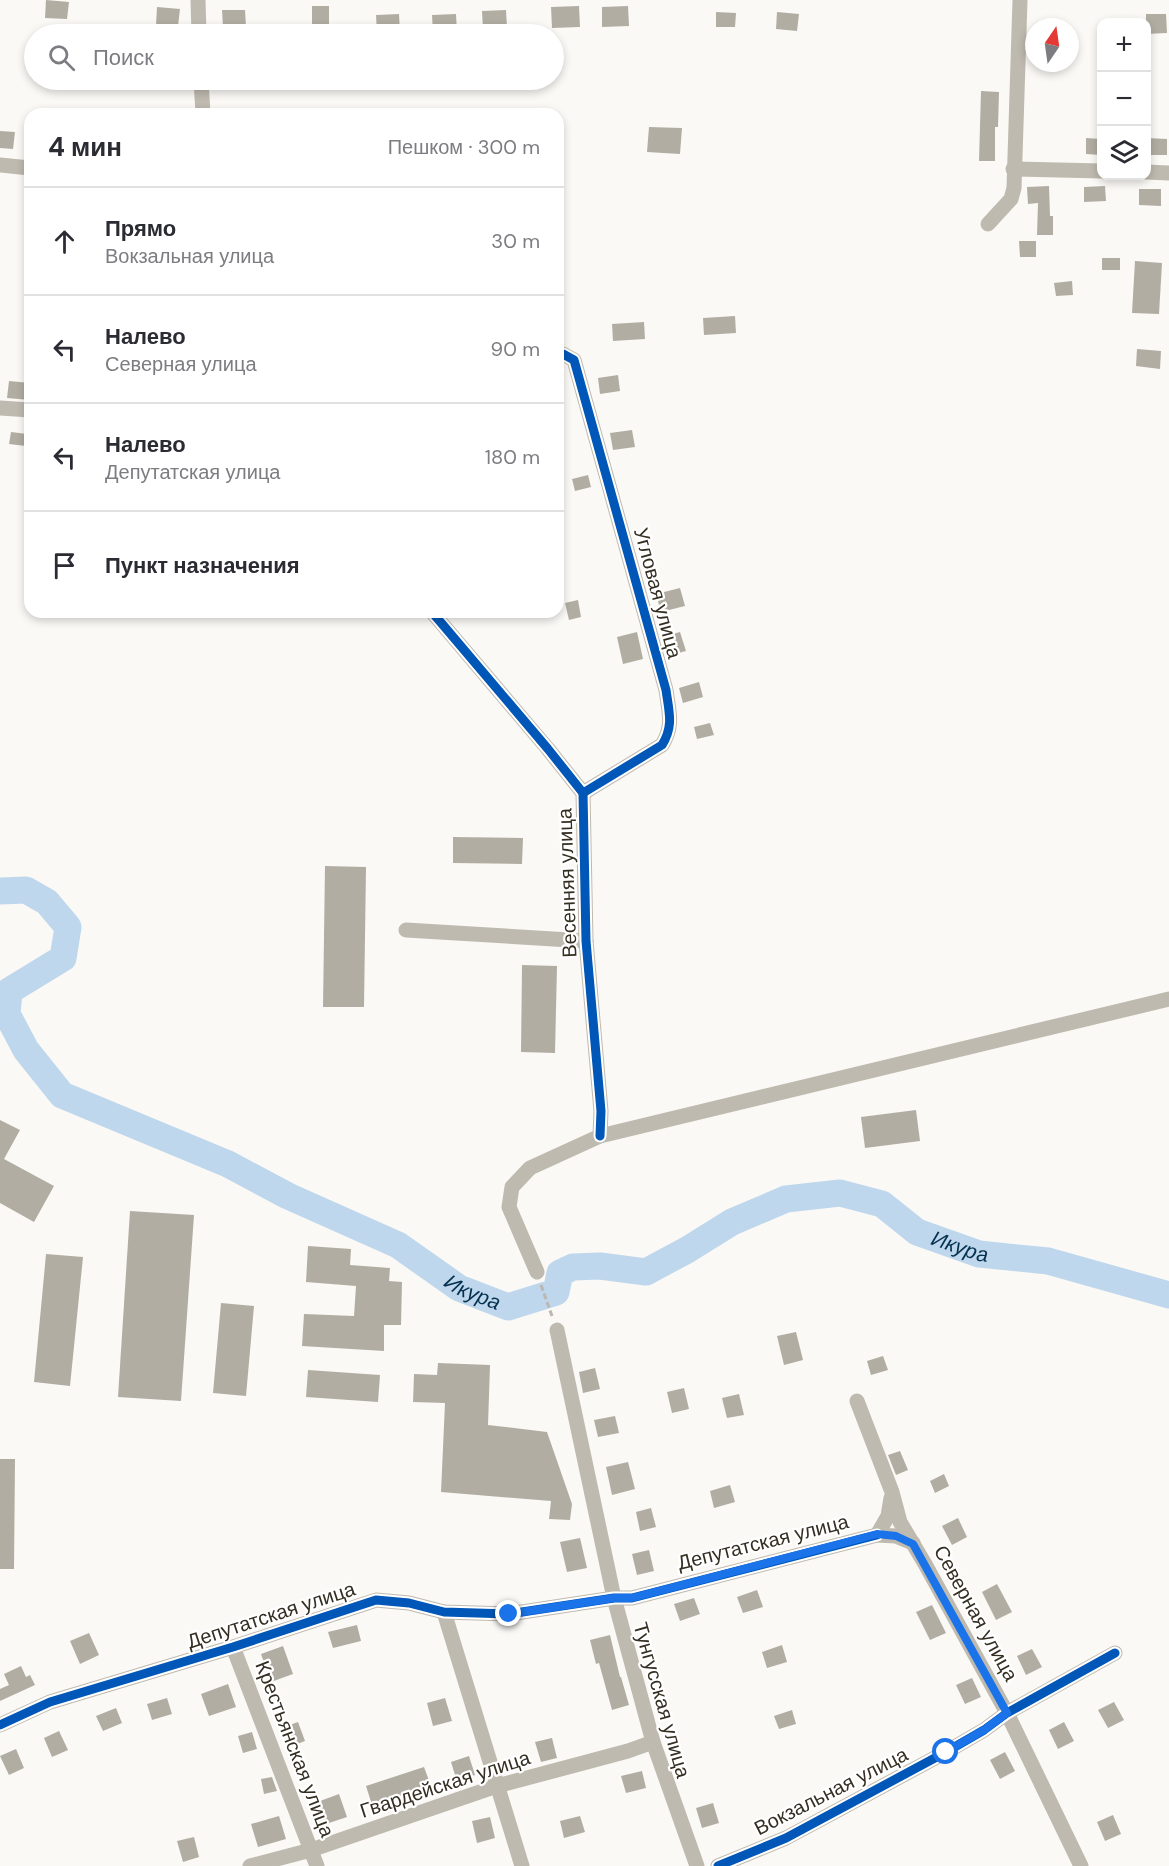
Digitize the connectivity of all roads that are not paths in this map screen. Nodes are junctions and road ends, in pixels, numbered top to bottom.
1 (198, 0) edge
2 (1020, 0) edge
3 (199, 24) edge
4 (202, 90) edge
5 (203, 108) edge
6 (0, 165) edge
7 (24, 167) edge
8 (1013, 169) junction
9 (1097, 171) edge
10 (1151, 172) edge
11 (1169, 173) edge
12 (988, 224) dead end
13 (564, 355) edge
14 (0, 408) edge
15 (24, 410) edge
16 (437, 618) edge
17 (583, 793) junction
18 (405, 930) dead end
19 (586, 941) junction
20 (1169, 999) edge
21 (600, 1136) junction
22 (537, 1272) road end
23 (557, 1330) road end
24 (857, 1401) dead end
25 (892, 1492) junction
26 (877, 1534) junction
27 (913, 1544) junction
28 (614, 1598) junction
29 (444, 1612) junction
30 (233, 1647) junction
31 (1115, 1653) dead end
32 (1007, 1713) junction
33 (648, 1720) junction
34 (0, 1725) edge
35 (653, 1742) junction
36 (628, 1751) junction
37 (497, 1786) junction
38 (311, 1850) junction
39 (250, 1866) edge
40 (317, 1866) edge
41 (522, 1866) edge
42 (697, 1866) edge
43 (718, 1866) edge
44 (1081, 1866) edge

1 - 3 street
2 - 8 street
4 - 5 street
6 - 7 street
8 - 9 street
8 - 12 street
10 - 11 street
13 - 17 street, Угловая улица
14 - 15 street
16 - 17 street, Весенняя улица
17 - 19 street, Весенняя улица
18 - 19 street
19 - 21 street, Весенняя улица
20 - 21 street
21 - 22 street
23 - 28 street, Тунгусская улица
24 - 25 street, Северная улица
25 - 26 street
25 - 27 street, Северная улица
26 - 27 street, Северная улица
26 - 28 street, Депутатская улица
27 - 32 street, Северная улица
28 - 29 street, Депутатская улица
28 - 33 street, Тунгусская улица
29 - 30 street, Депутатская улица
29 - 37 street
30 - 34 street, Депутатская улица
30 - 38 street, Крестьянская улица
31 - 32 street, Вокзальная улица
32 - 43 street, Вокзальная улица
32 - 44 street, Северная улица
33 - 35 street, Тунгусская улица
33 - 36 street
35 - 36 street, Гвардейская улица
35 - 42 street, Тунгусская улица
36 - 37 street, Гвардейская улица
37 - 38 street, Гвардейская улица
37 - 41 street
38 - 39 street, Гвардейская улица
38 - 40 street, Крестьянская улица

